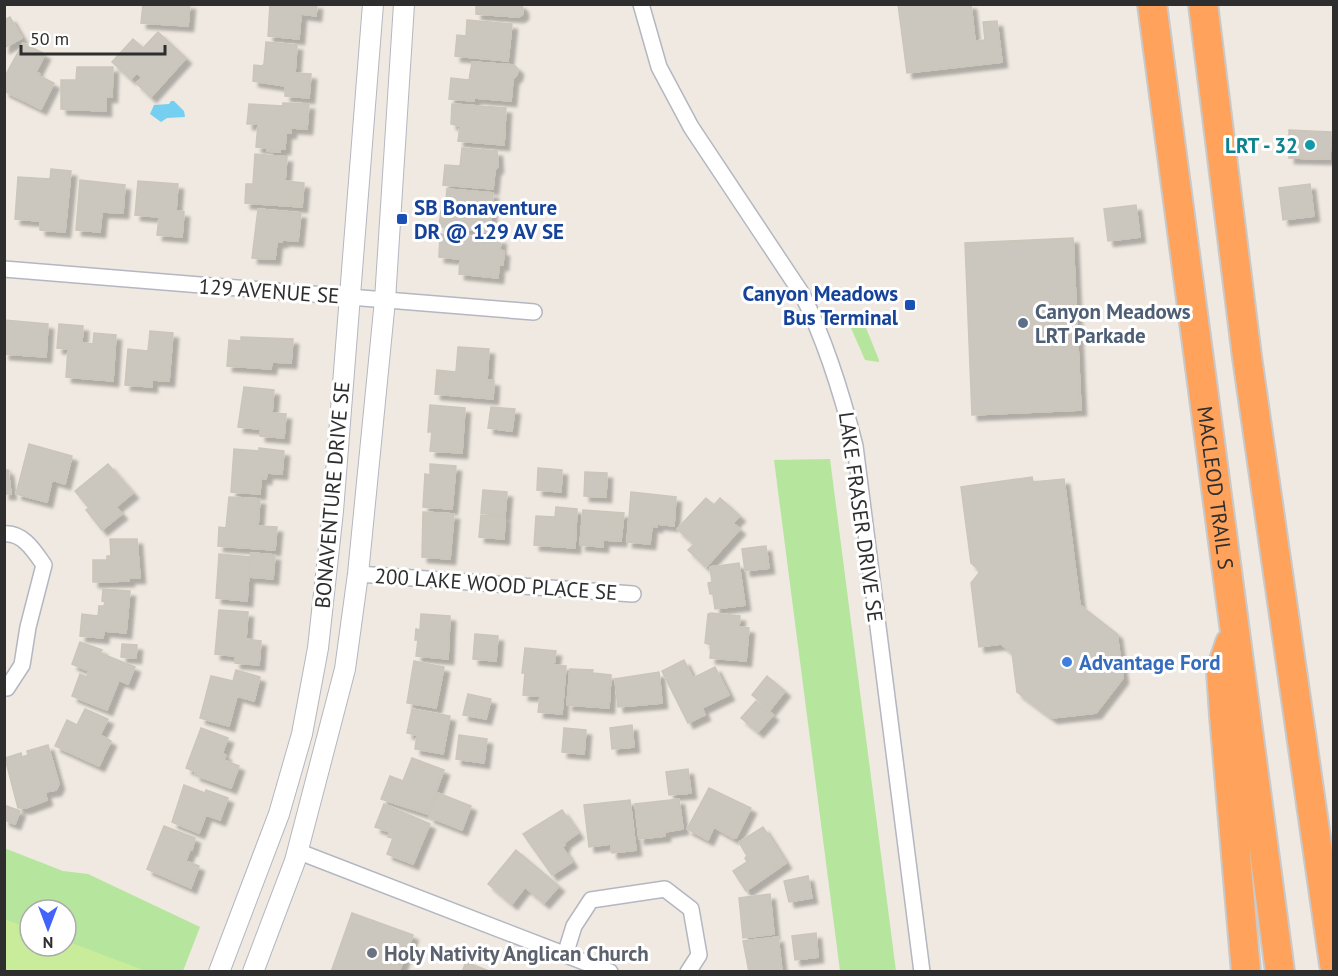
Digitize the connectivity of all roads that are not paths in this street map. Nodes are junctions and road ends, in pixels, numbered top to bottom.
1 (373, 4) edge
2 (404, 4) edge
3 (641, 4) edge
4 (1152, 4) edge
5 (1203, 4) edge
6 (4, 269) edge
7 (350, 297) junction
8 (385, 300) junction
9 (534, 312) dead end
10 (4, 534) edge
11 (358, 574) junction
12 (633, 594) dead end
13 (1235, 627) junction
14 (4, 688) edge
15 (297, 851) junction
16 (566, 955) junction
17 (1334, 964) edge
18 (219, 972) edge
19 (253, 972) edge
20 (610, 972) edge
21 (688, 972) edge
22 (922, 972) edge
23 (1246, 972) edge
24 (1280, 972) edge

1 - 7 street, BONAVENTURE DRIVE SE
2 - 8 street, BONAVENTURE DRIVE SE
3 - 22 street, LAKE FRASER DRIVE SE
4 - 13 highway, MACLEOD TRAIL S
5 - 17 highway
6 - 7 street, 129 AVENUE SE
7 - 8 street, 129 AVENUE SE
7 - 18 street, BONAVENTURE DRIVE SE
8 - 9 street, 129 AVENUE SE
8 - 11 street, BONAVENTURE DRIVE SE
10 - 14 street
11 - 12 street, 200 LAKE WOOD PLACE SE
11 - 15 street, BONAVENTURE DRIVE SE
13 - 23 highway
13 - 24 highway, MACLEOD TRAIL S
15 - 16 street
15 - 19 street, BONAVENTURE DRIVE SE
16 - 20 street
16 - 21 street

